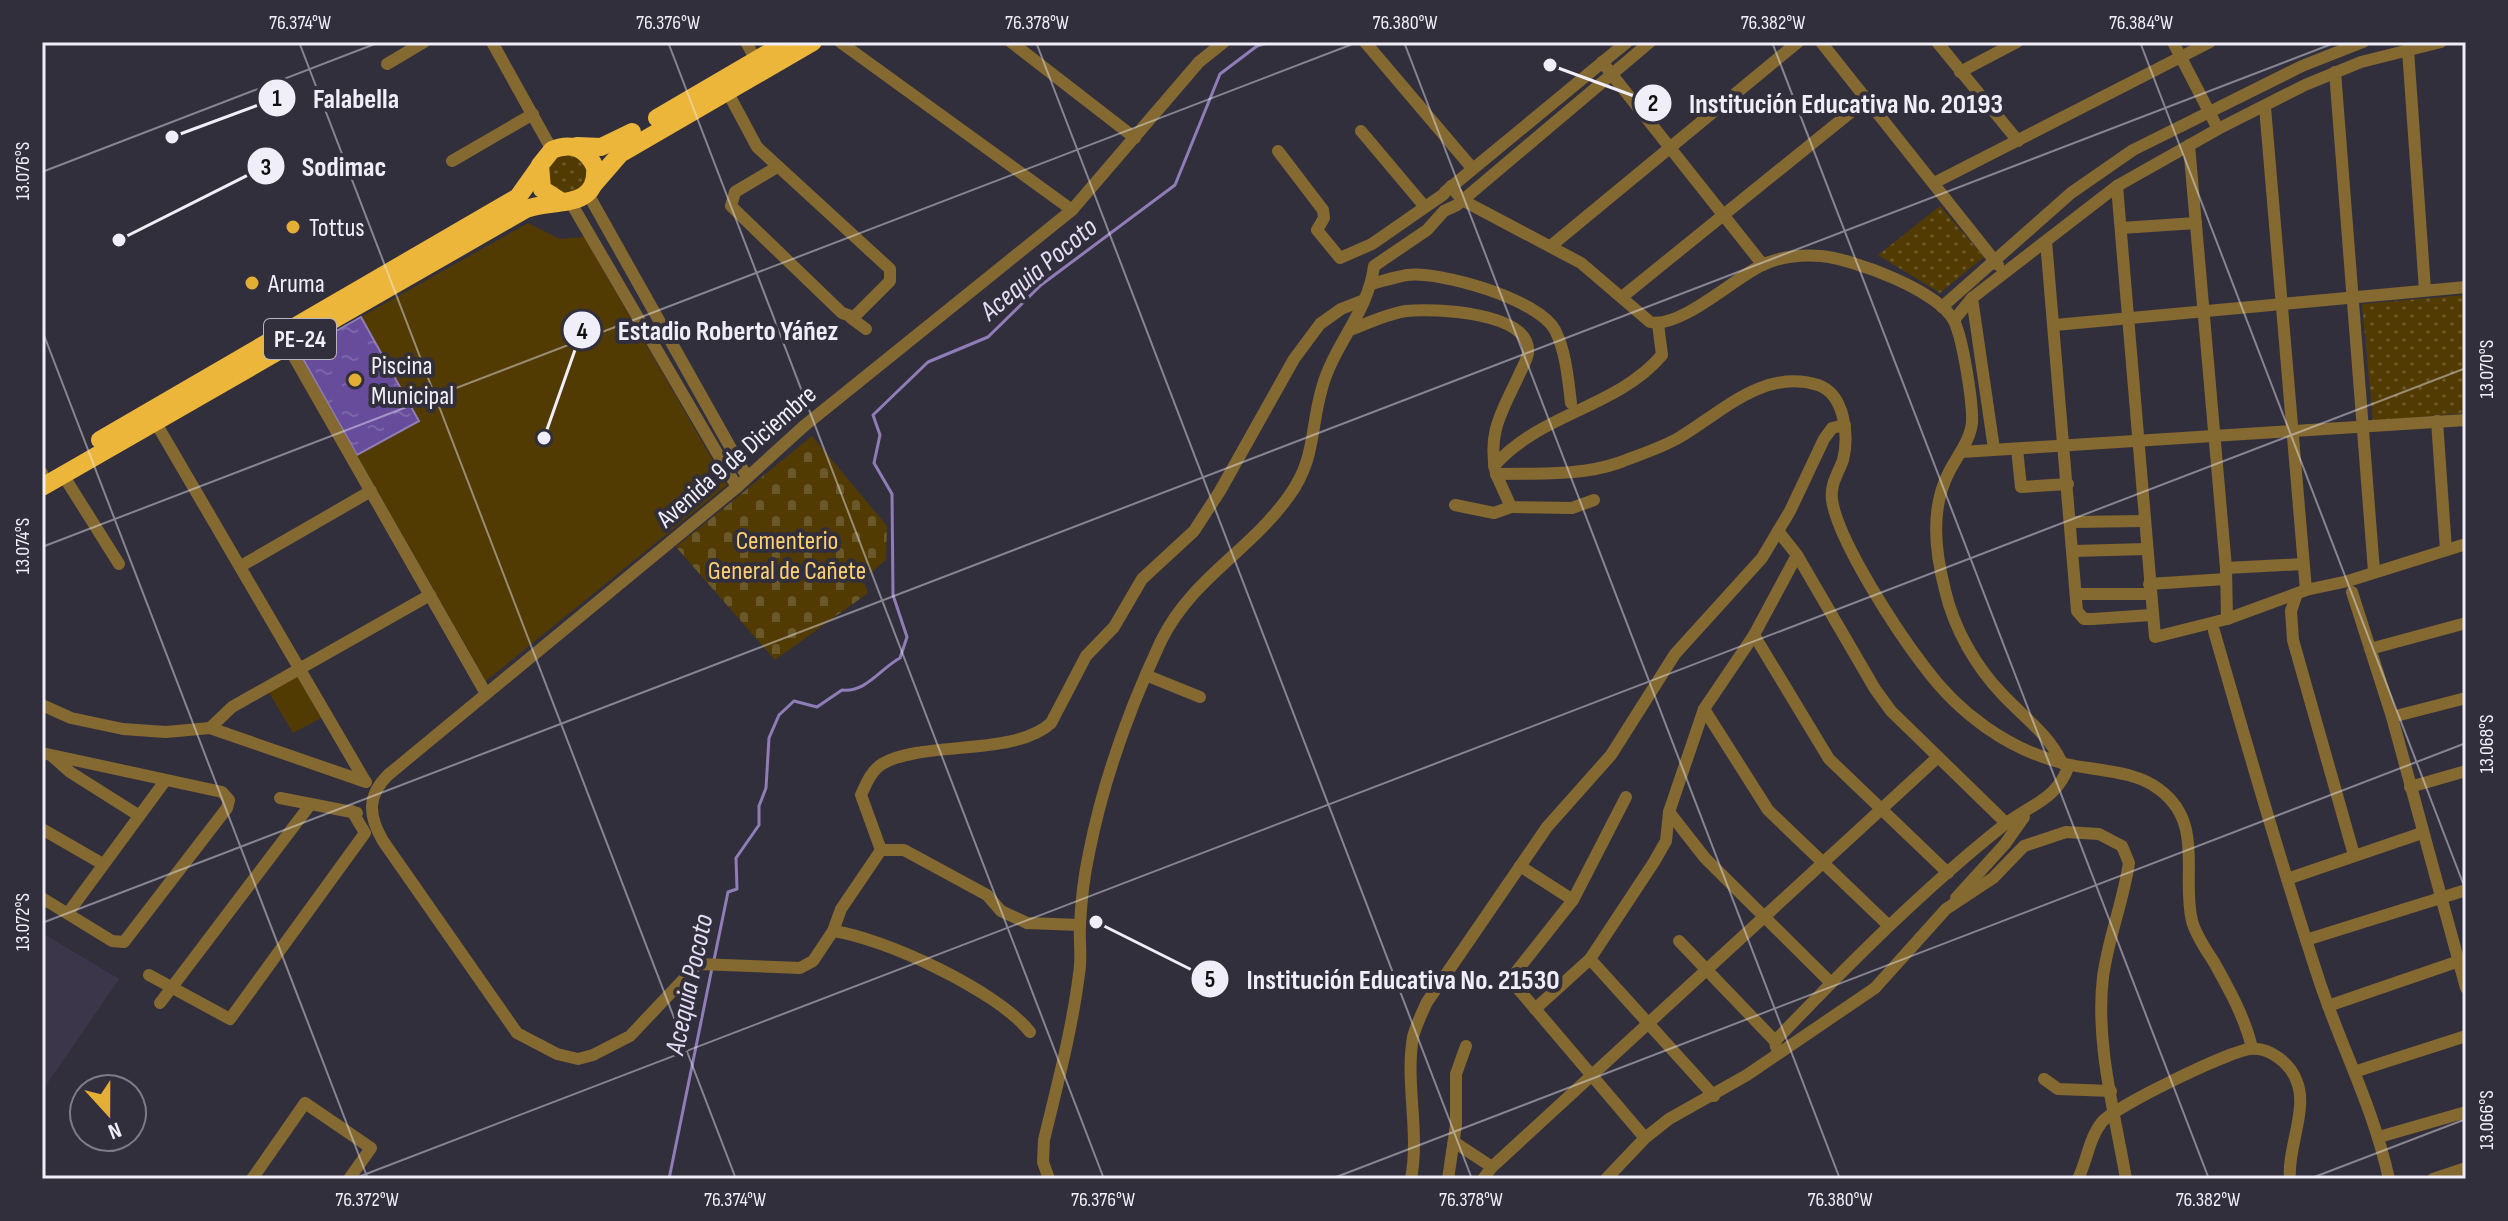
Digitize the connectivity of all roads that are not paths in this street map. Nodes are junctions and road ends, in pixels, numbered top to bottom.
1 (424, 42) edge
2 (492, 42) edge
3 (746, 42) edge
4 (787, 42) edge
5 (813, 42) edge
6 (840, 42) edge
7 (1011, 42) edge
8 (1224, 42) edge
9 (1365, 42) edge
10 (1627, 42) edge
11 (1650, 42) edge
12 (1798, 42) edge
13 (1821, 42) edge
14 (1937, 42) edge
15 (2017, 42) edge
16 (2173, 42) edge
17 (2210, 42) edge
18 (2363, 42) edge
19 (2441, 42) edge
20 (2408, 50) junction
21 (2181, 58) junction
22 (1602, 62) junction
23 (387, 64) dead end
24 (759, 66) junction
25 (1960, 72) junction
26 (2335, 72) junction
27 (1611, 73) junction
28 (727, 91) junction
29 (1867, 99) junction
30 (2265, 107) junction
31 (2207, 111) junction
32 (533, 114) junction
33 (2218, 129) junction
34 (1361, 131) dead end
35 (1135, 138) junction
36 (2018, 141) junction
37 (2189, 145) junction
38 (574, 146) junction
39 (1670, 148) junction
40 (552, 150) junction
41 (1278, 151) dead end
42 (452, 161) dead end
43 (540, 165) junction
44 (777, 167) junction
45 (1472, 168) junction
46 (1934, 183) junction
47 (2117, 186) junction
48 (590, 190) junction
49 (1447, 190) junction
50 (1462, 200) junction
51 (566, 202) junction
52 (1425, 207) junction
53 (1072, 210) junction
54 (1444, 211) junction
55 (1724, 215) junction
56 (2196, 223) junction
57 (2121, 228) junction
58 (2046, 241) junction
59 (1552, 245) junction
60 (1993, 259) junction
61 (1763, 265) junction
62 (2004, 273) junction
63 (1371, 283) junction
64 (2466, 287) edge
65 (2425, 290) junction
66 (2354, 296) junction
67 (1622, 297) junction
68 (1972, 298) junction
69 (1364, 300) junction
70 (2280, 302) junction
71 (1942, 307) junction
72 (2203, 309) junction
73 (2128, 316) junction
74 (851, 318) junction
75 (1954, 320) junction
76 (1658, 324) junction
77 (2055, 325) junction
78 (866, 329) dead end
79 (1353, 329) junction
80 (285, 340) junction
81 (1571, 403) dead end
82 (153, 417) junction
83 (2466, 420) edge
84 (2437, 421) junction
85 (1845, 425) junction
86 (2364, 426) junction
87 (2291, 430) junction
88 (2214, 435) junction
89 (2138, 439) junction
90 (2064, 443) junction
91 (1994, 449) junction
92 (2017, 449) junction
93 (1961, 452) junction
94 (1495, 470) junction
95 (42, 474) edge
96 (63, 475) junction
97 (747, 477) junction
98 (2068, 484) junction
99 (42, 487) edge
100 (737, 487) junction
101 (371, 491) junction
102 (1594, 500) dead end
103 (1455, 505) dead end
104 (1511, 507) junction
105 (2144, 521) junction
106 (2071, 522) junction
107 (1778, 531) junction
108 (2466, 544) edge
109 (2146, 549) junction
110 (2446, 550) junction
111 (2074, 551) junction
112 (1797, 555) junction
113 (119, 564) dead end
114 (2303, 564) junction
115 (241, 566) junction
116 (2374, 571) junction
117 (2226, 574) junction
118 (2149, 589) junction
119 (2352, 592) dead end
120 (2301, 593) junction
121 (2076, 594) junction
122 (430, 595) junction
123 (2151, 615) junction
124 (2227, 619) junction
125 (2466, 623) edge
126 (2214, 631) dead end
127 (1754, 635) junction
128 (2370, 649) junction
129 (301, 667) junction
130 (1148, 676) junction
131 (485, 692) junction
132 (1200, 697) dead end
133 (2466, 698) edge
134 (42, 705) edge
135 (1704, 709) junction
136 (2392, 717) junction
137 (210, 728) junction
138 (46, 754) edge
139 (1938, 757) junction
140 (2066, 764) junction
141 (2466, 771) edge
142 (165, 781) junction
143 (370, 784) junction
144 (2410, 787) junction
145 (1626, 797) dead end
146 (280, 798) dead end
147 (310, 805) junction
148 (1881, 810) junction
149 (352, 811) junction
150 (1669, 812) junction
151 (2025, 814) junction
152 (138, 815) junction
153 (371, 817) junction
154 (2006, 823) junction
155 (42, 829) edge
156 (2422, 833) junction
157 (881, 850) junction
158 (2354, 855) junction
159 (101, 863) junction
160 (1823, 865) junction
161 (1520, 866) junction
162 (1948, 873) junction
163 (2287, 879) junction
164 (2466, 890) edge
165 (2440, 897) junction
166 (42, 898) edge
167 (1573, 900) junction
168 (1946, 909) junction
169 (68, 913) junction
170 (1765, 919) junction
171 (1080, 925) junction
172 (1888, 925) junction
173 (833, 931) junction
174 (2306, 940) junction
175 (1679, 941) dead end
176 (1590, 959) junction
177 (2463, 960) edge
178 (1707, 971) junction
179 (149, 975) dead end
180 (1831, 983) junction
181 (175, 986) junction
182 (2466, 988) edge
183 (160, 1003) dead end
184 (2328, 1006) junction
185 (1535, 1009) junction
186 (1649, 1025) junction
187 (1030, 1032) dead end
188 (2466, 1036) edge
189 (1775, 1041) junction
190 (1466, 1046) dead end
191 (2252, 1048) junction
192 (1777, 1055) junction
193 (2357, 1071) junction
194 (1592, 1078) junction
195 (2044, 1079) dead end
196 (2111, 1091) junction
197 (1714, 1096) junction
198 (2466, 1112) edge
199 (2115, 1113) junction
200 (2379, 1137) junction
201 (1645, 1138) junction
202 (1454, 1142) junction
203 (1623, 1159) junction
204 (1492, 1167) junction
205 (2466, 1168) edge
206 (252, 1179) edge
207 (349, 1179) edge
208 (1049, 1179) edge
209 (1411, 1179) edge
210 (1448, 1179) edge
211 (1483, 1179) edge
212 (1606, 1179) edge
213 (1620, 1179) edge
214 (2078, 1179) edge
215 (2126, 1179) edge
216 (2290, 1179) edge
217 (2389, 1179) edge
218 (2433, 1179) edge

1 - 23 street
2 - 32 street
3 - 24 street
4 - 24 highway
5 - 24 highway
6 - 53 street
7 - 35 street
8 - 35 street, Avenida 9 de Diciembre
9 - 45 street
10 - 22 street
11 - 27 street
12 - 39 street
13 - 29 street
14 - 25 street
15 - 25 street
16 - 21 street
17 - 21 street
18 - 31 street
19 - 20 street
20 - 26 street
20 - 65 street
21 - 31 street
21 - 36 street
22 - 27 street
22 - 45 street
24 - 28 highway
24 - 38 highway
25 - 36 street
26 - 30 street
26 - 66 street
27 - 39 street
27 - 50 street
28 - 44 street
28 - 48 highway
29 - 46 street
29 - 55 street
30 - 33 street
30 - 70 street
31 - 33 street
31 - 60 street
32 - 40 street
32 - 42 street
33 - 37 street
34 - 52 street
35 - 53 street, Avenida 9 de Diciembre
36 - 46 street
37 - 47 street
37 - 56 street
38 - 40 highway
38 - 48 highway
39 - 55 street
39 - 59 street
40 - 43 highway
41 - 52 street
43 - 51 highway
43 - 80 highway, PE-24
44 - 74 street
44 - 74 street
45 - 49 street
46 - 60 street
47 - 57 street
47 - 58 street
48 - 51 highway
48 - 97 street
49 - 50 street
49 - 52 street
49 - 54 street
50 - 54 street
50 - 59 street
51 - 80 highway, PE-24
51 - 100 street
53 - 97 street, Avenida 9 de Diciembre
54 - 63 street
55 - 61 street
55 - 67 street
56 - 57 street
56 - 72 street
57 - 73 street
58 - 62 street
58 - 77 street
59 - 67 street
60 - 62 street
60 - 71 street
61 - 71 street
61 - 76 street
62 - 68 street
63 - 69 street
63 - 81 street
64 - 65 street
65 - 66 street
66 - 70 street
66 - 86 street
67 - 76 street
68 - 75 street
68 - 91 street
69 - 79 street
69 - 157 street
70 - 72 street
70 - 87 street
71 - 75 street
72 - 73 street
72 - 88 street
73 - 77 street
73 - 89 street
74 - 78 street
75 - 93 street
76 - 94 street
77 - 90 street
79 - 94 street
79 - 130 street
80 - 82 highway, PE-24
80 - 101 street
82 - 95 highway, PE-24
82 - 96 highway, PE-24
82 - 115 street
83 - 84 street
84 - 86 street
84 - 110 street
85 - 94 street
85 - 107 street
85 - 140 street
86 - 87 street
86 - 116 street
87 - 88 street
87 - 114 street
88 - 89 street
88 - 117 street
89 - 90 street
89 - 105 street
90 - 92 street
90 - 98 street
91 - 92 street
91 - 93 street
92 - 98 street
93 - 140 street
94 - 104 street
96 - 99 highway, PE-24
96 - 113 street
97 - 100 street, Avenida 9 de Diciembre
98 - 106 street
100 - 131 street, Avenida 9 de Diciembre
101 - 115 street
101 - 122 street
102 - 104 street
103 - 104 street
105 - 106 street
105 - 109 street
106 - 111 street
107 - 112 street
107 - 161 street
108 - 110 street
109 - 111 street
109 - 118 street
110 - 116 street
111 - 121 street
112 - 127 street
112 - 139 street
114 - 117 street
114 - 120 street
115 - 129 street
116 - 120 street
117 - 118 street
117 - 124 street
118 - 121 street
118 - 123 street
119 - 128 street
120 - 124 street
120 - 158 street
121 - 123 street
122 - 129 street
122 - 131 street
123 - 124 street
125 - 128 street
126 - 163 street
127 - 135 street
127 - 148 street
128 - 136 street
129 - 137 street
129 - 143 street
130 - 132 street
130 - 171 street
131 - 143 street, Avenida 9 de Diciembre
133 - 136 street
134 - 137 street
135 - 150 street
135 - 160 street
136 - 144 street
137 - 143 street
138 - 142 street
138 - 152 street
139 - 148 street
139 - 154 street
140 - 151 street
140 - 191 street
141 - 144 street
142 - 152 street
142 - 169 street
143 - 153 street
144 - 156 street
145 - 167 street
146 - 147 street
147 - 149 street
147 - 181 street
148 - 160 street
148 - 162 street
149 - 153 street
149 - 181 street
150 - 170 street
150 - 176 street
151 - 154 street
151 - 168 street
152 - 159 street
153 - 173 street
154 - 162 street
155 - 159 street
156 - 158 street
156 - 165 street
157 - 171 street
157 - 173 street
158 - 163 street
159 - 169 street
160 - 170 street
160 - 172 street
161 - 167 street
161 - 209 street
162 - 172 street
163 - 174 street
164 - 165 street
165 - 174 street
165 - 177 street
166 - 169 street
167 - 185 street
168 - 192 street
168 - 196 street
170 - 178 street
170 - 180 street
171 - 208 street
172 - 180 street
173 - 187 street
174 - 184 street
175 - 178 street
176 - 185 street
176 - 186 street
177 - 182 street
177 - 184 street
178 - 186 street
178 - 189 street
179 - 181 street
180 - 189 street
181 - 183 street
184 - 193 street
185 - 194 street
186 - 194 street
186 - 197 street
188 - 193 street
189 - 192 street
190 - 202 street
191 - 199 street
191 - 216 street
192 - 197 street
193 - 200 street
194 - 201 street
194 - 204 street
195 - 196 street
196 - 199 street
197 - 201 street
198 - 200 street
199 - 214 street
199 - 215 street
200 - 217 street
201 - 203 street
202 - 204 street
202 - 210 street
203 - 212 street
203 - 213 street
204 - 211 street
205 - 218 street
206 - 207 street

